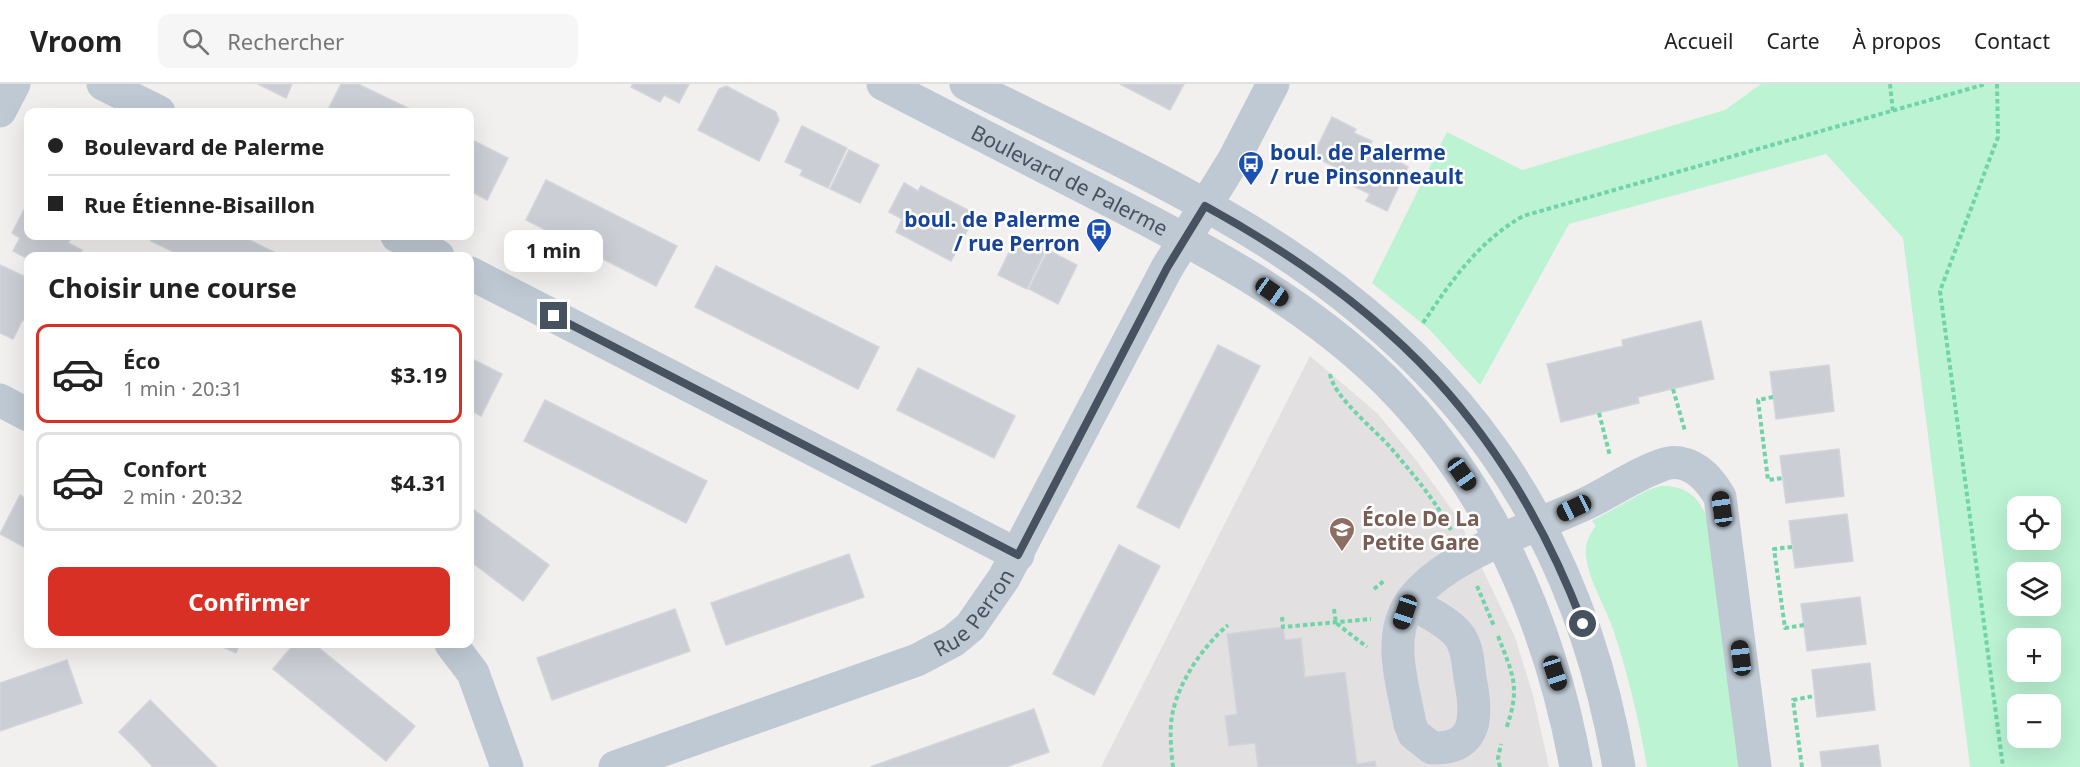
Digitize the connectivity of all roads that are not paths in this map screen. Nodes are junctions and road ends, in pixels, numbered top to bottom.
1 (14, 84) edge
2 (103, 84) edge
3 (883, 84) edge
4 (966, 84) edge
5 (1273, 84) edge
6 (151, 108) edge
7 (0, 111) edge
8 (1205, 206) junction
9 (406, 240) edge
10 (1184, 240) junction
11 (430, 252) edge
12 (474, 275) edge
13 (0, 400) edge
14 (24, 413) edge
15 (1540, 524) junction
16 (1502, 542) junction
17 (1018, 555) junction
18 (1411, 602) dead end
19 (454, 648) edge
20 (507, 767) edge
21 (615, 767) edge
22 (1576, 767) edge
23 (1619, 767) edge
24 (1755, 767) edge

1 - 7 street
2 - 6 street
3 - 10 street, Boulevard de Palerme
4 - 8 street, Boulevard de Palerme
5 - 8 street, Rue Perron
8 - 10 street, Rue Perron
8 - 15 street, Boulevard de Palerme
9 - 11 street
10 - 16 street, Boulevard de Palerme
10 - 17 street, Rue Perron
12 - 17 street
13 - 14 street
15 - 16 street
15 - 23 street, Boulevard de Palerme
15 - 24 street
16 - 18 street
16 - 22 street, Boulevard de Palerme
17 - 21 street, Rue Perron
19 - 20 street

